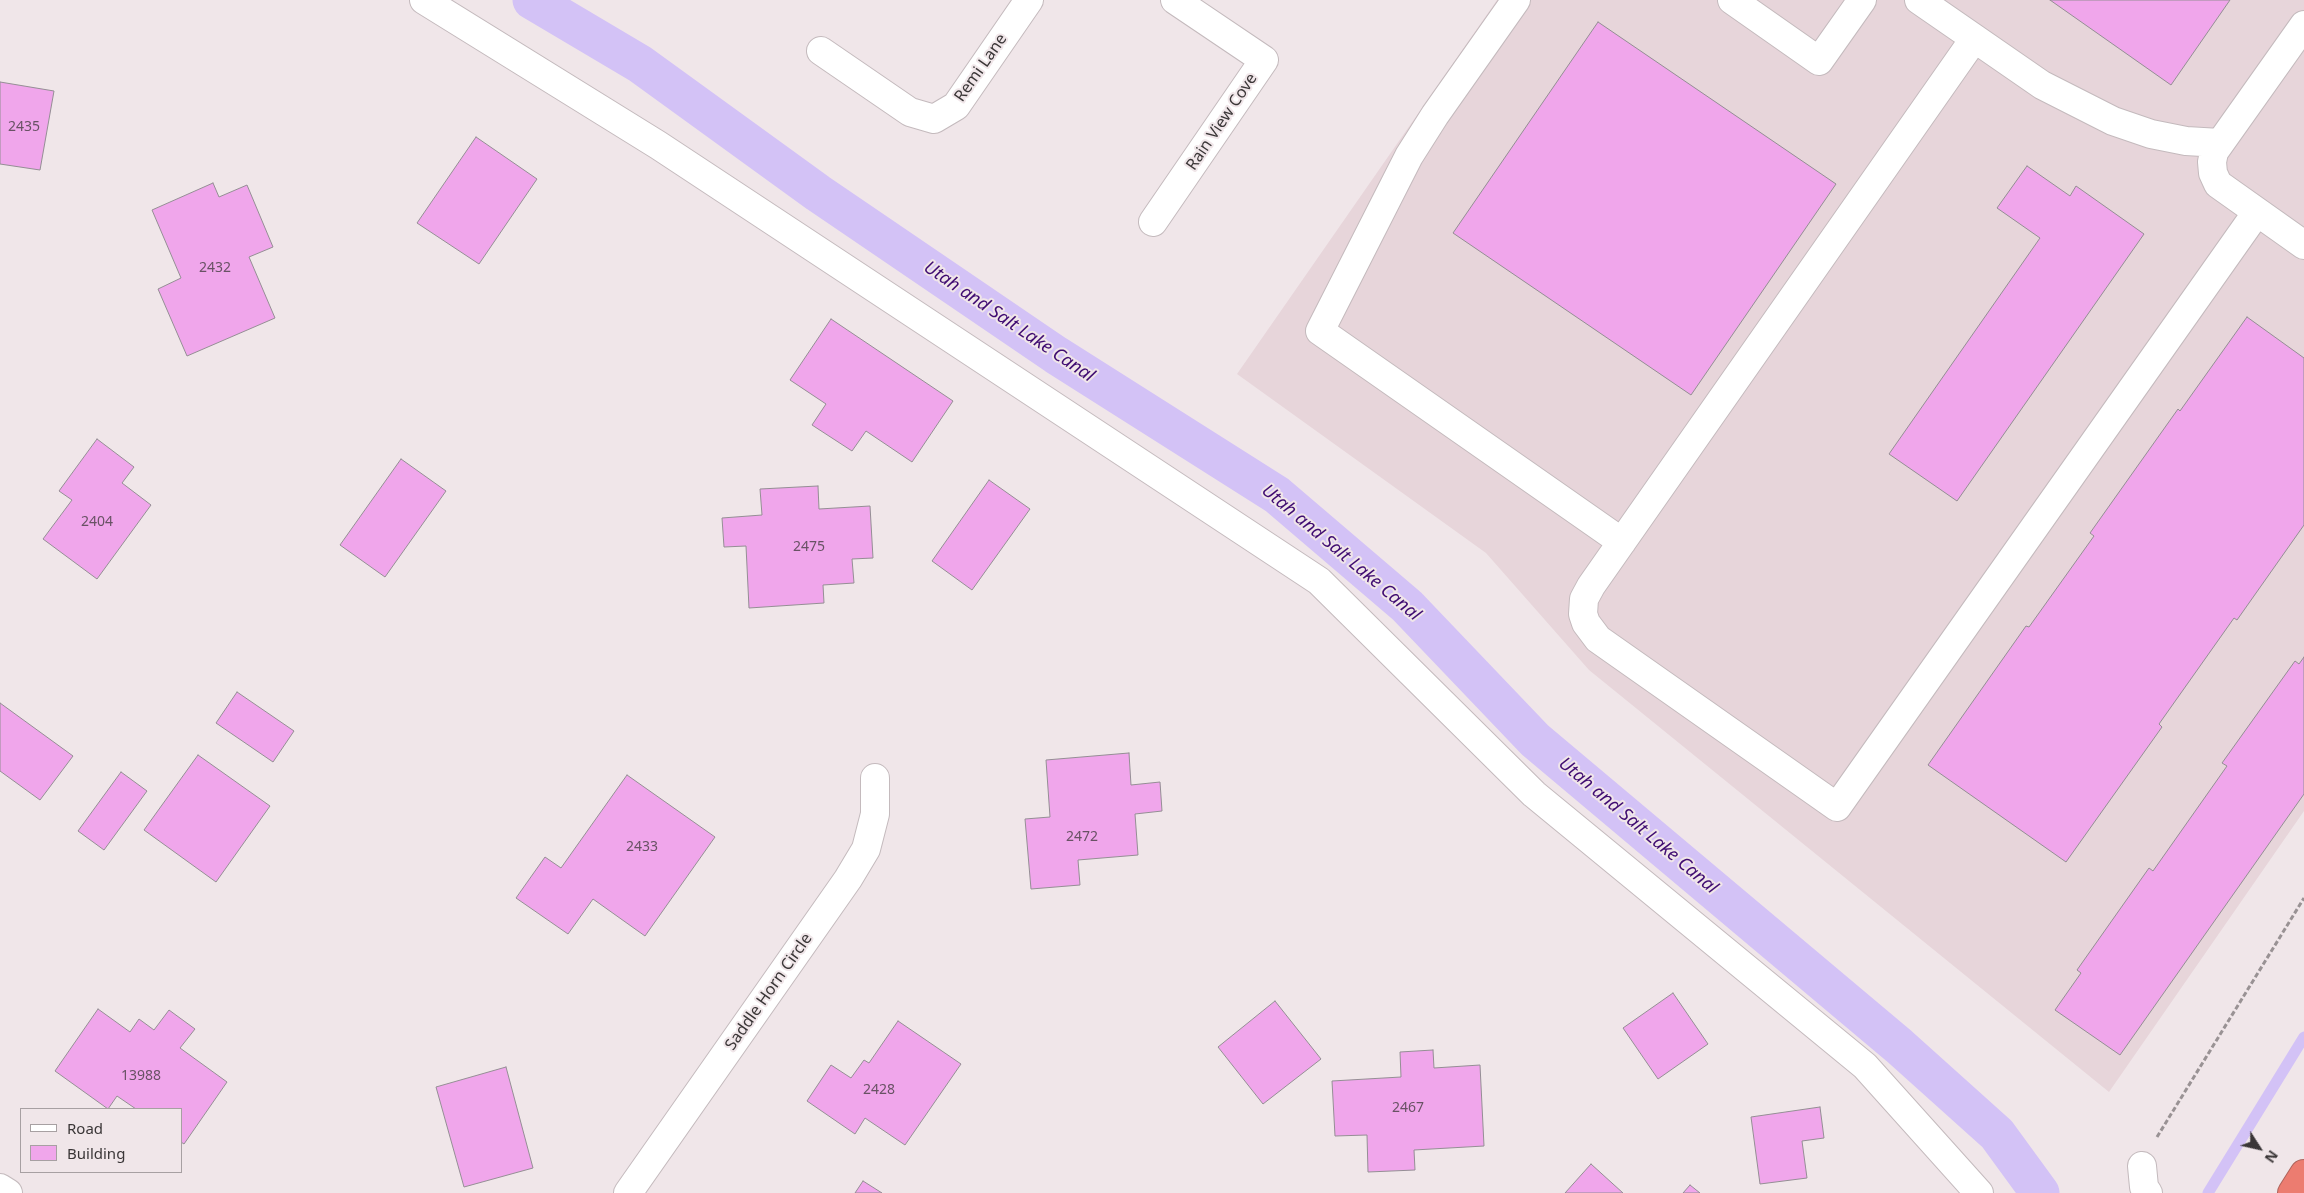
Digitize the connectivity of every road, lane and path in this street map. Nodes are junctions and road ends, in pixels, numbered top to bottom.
1 (424, 0) edge
2 (1029, 0) edge
3 (1175, 0) edge
4 (1516, 0) edge
5 (1732, 0) edge
6 (1862, 0) edge
7 (1918, 0) edge
8 (2304, 25) edge
9 (1974, 39) junction
10 (821, 51) dead end
11 (2220, 143) junction
12 (2257, 212) junction
13 (1154, 222) dead end
14 (2304, 245) edge
15 (1622, 542) junction
16 (875, 778) dead end
17 (2304, 898) edge
18 (2142, 1166) joint
19 (2304, 1174) edge
20 (0, 1188) edge
21 (8, 1193) edge
22 (628, 1193) edge
23 (1979, 1193) edge
24 (2148, 1193) edge
25 (2292, 1193) edge

1 - 23 street
2 - 10 street, Remi Lane
3 - 13 street, Rain View Cove
4 - 15 street
5 - 6 street
7 - 9 street
8 - 11 street
9 - 11 street
9 - 15 street
11 - 12 street
12 - 14 street
12 - 15 street
16 - 22 street, Saddle Horn Circle
17 - 18 path
18 - 24 street
19 - 25 highway
20 - 21 street

